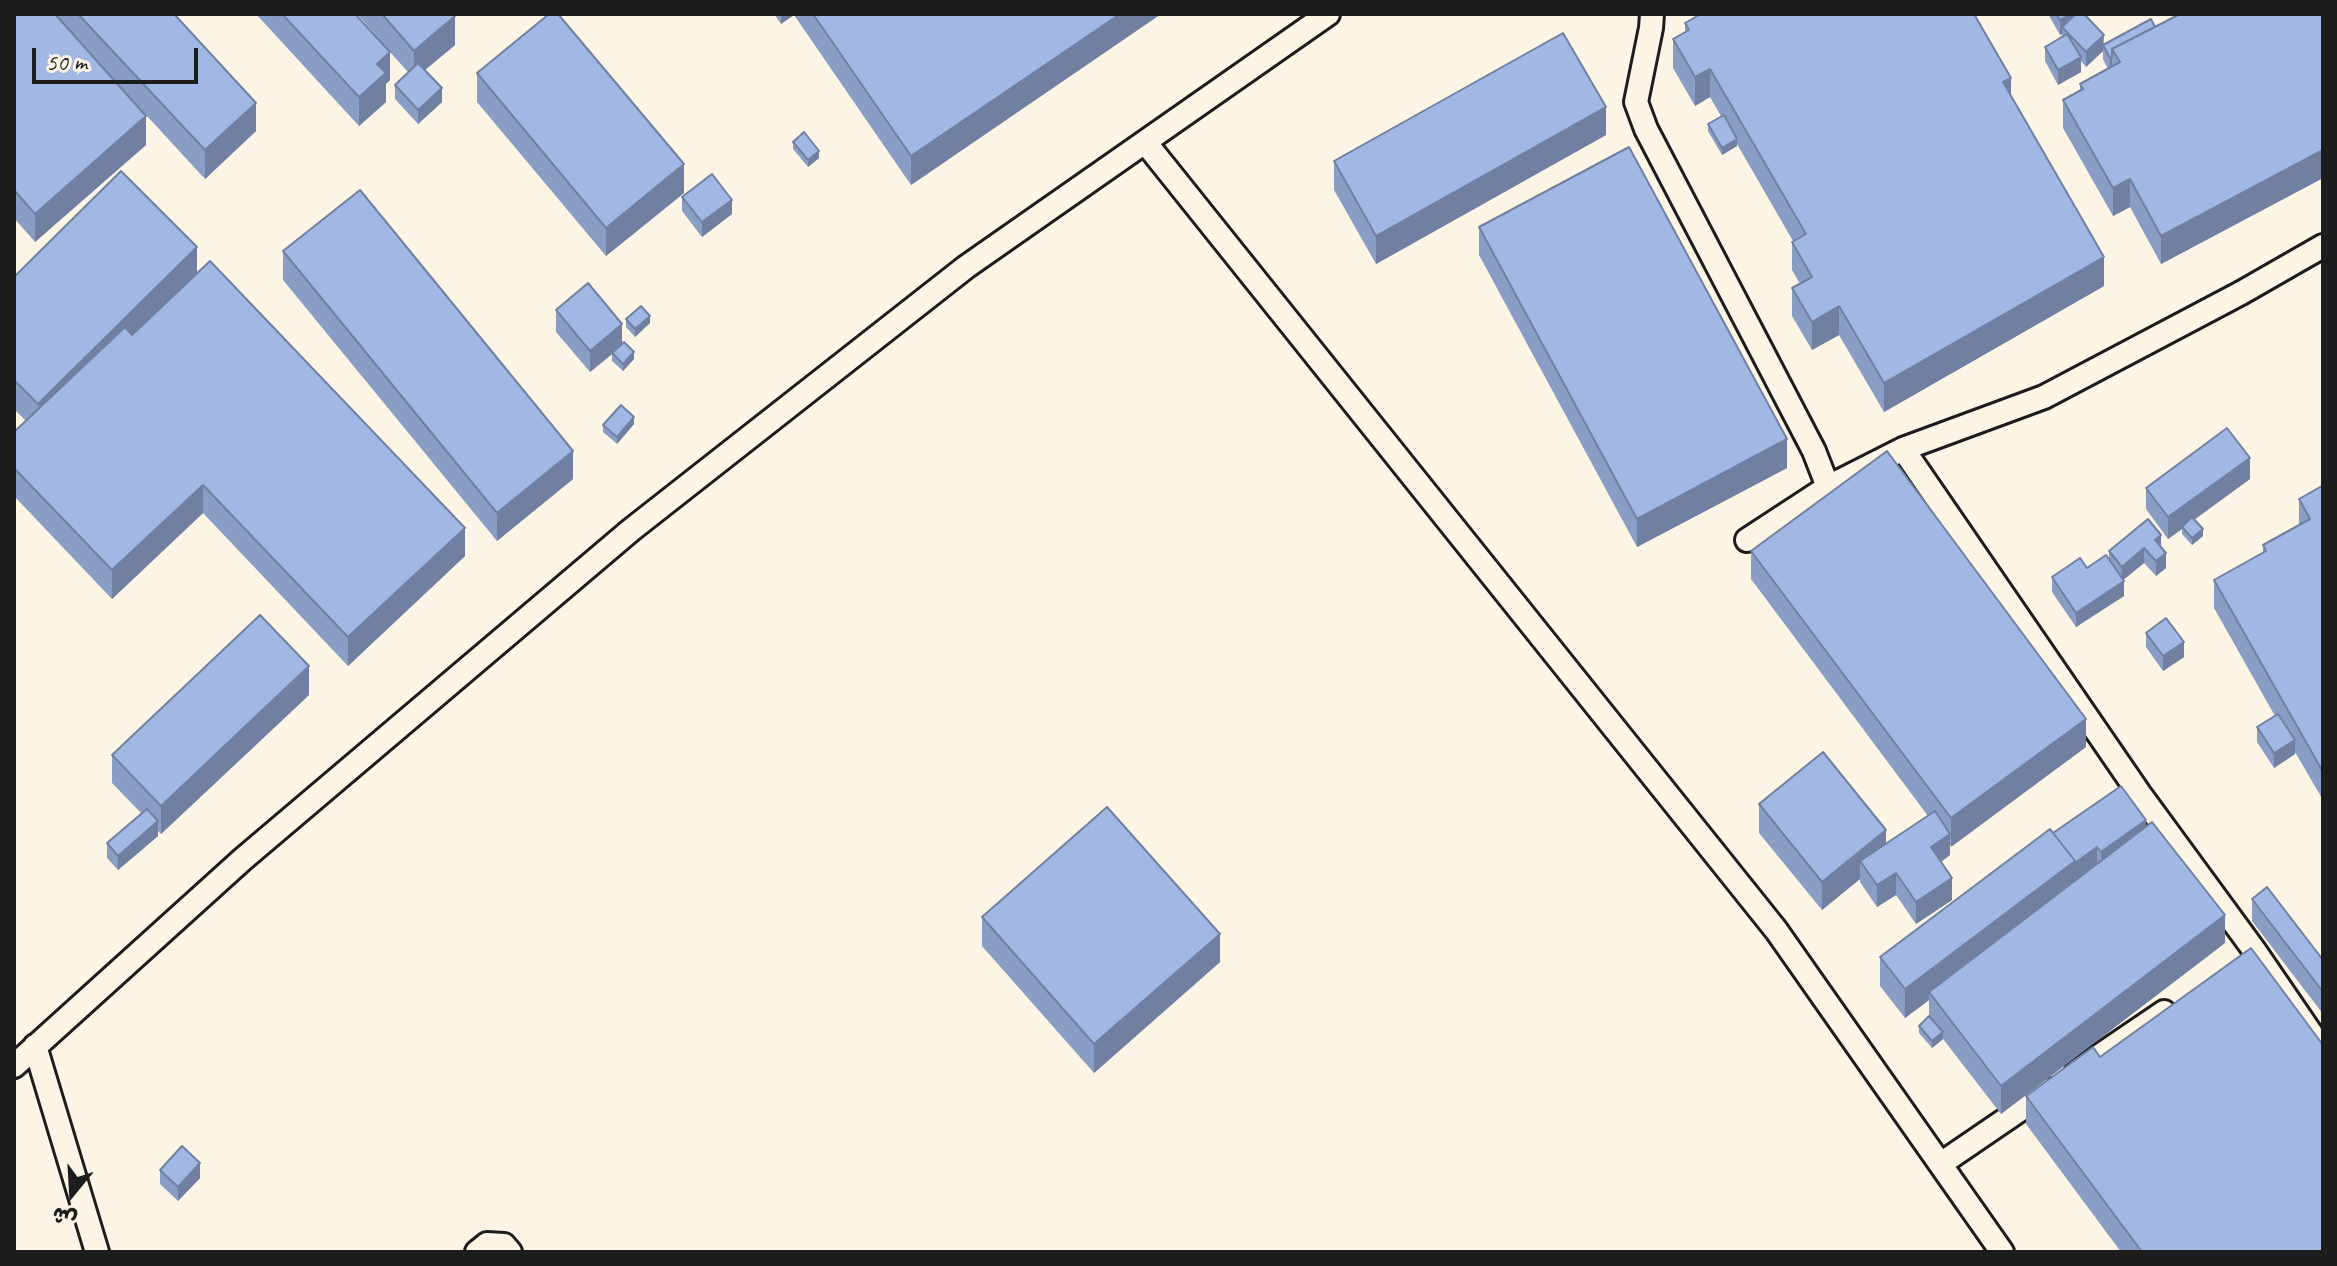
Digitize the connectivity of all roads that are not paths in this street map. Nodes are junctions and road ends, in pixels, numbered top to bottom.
1 (1328, 14) edge
2 (1652, 14) edge
3 (1145, 142) junction
4 (2323, 246) edge
5 (1903, 449) junction
6 (1828, 487) junction
7 (1747, 540) dead end
8 (2178, 1002) edge
9 (35, 1046) junction
10 (2323, 1051) edge
11 (14, 1066) edge
12 (1942, 1163) junction
13 (97, 1252) edge
14 (477, 1252) edge
15 (510, 1252) edge
16 (2002, 1252) edge

1 - 3 street
2 - 6 street
3 - 9 street
3 - 12 street
4 - 5 street
5 - 6 street
5 - 10 street
6 - 7 street
8 - 12 street
9 - 11 street
9 - 13 street
12 - 16 street
14 - 15 street

